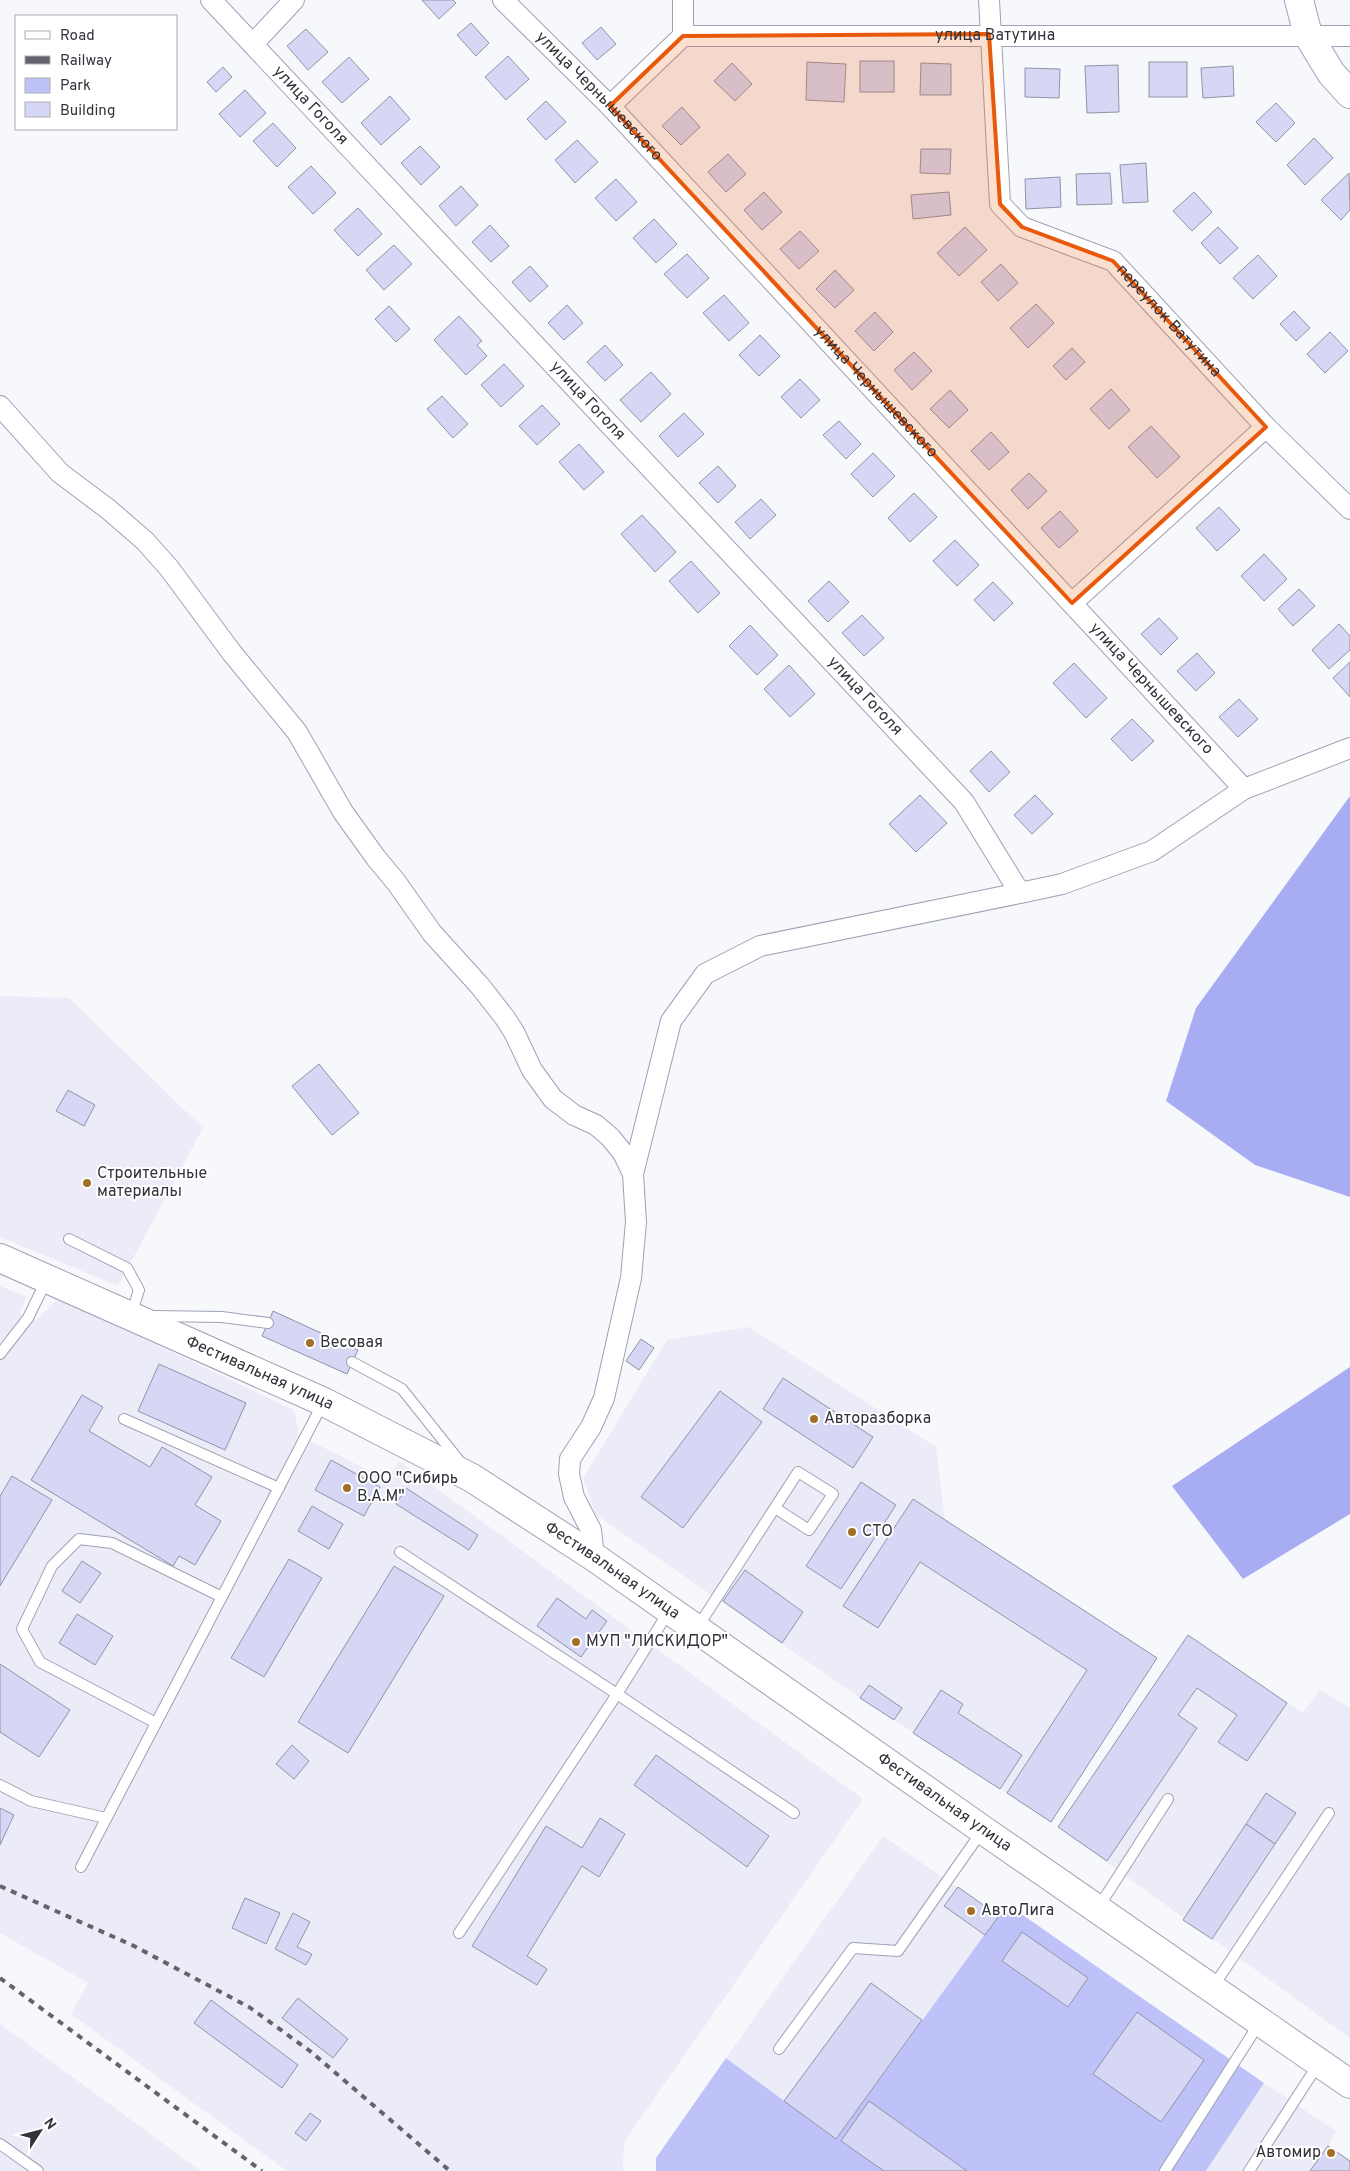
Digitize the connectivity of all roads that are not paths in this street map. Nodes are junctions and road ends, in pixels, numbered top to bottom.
1 (211, 0) edge
2 (294, 0) edge
3 (503, 0) edge
4 (683, 0) edge
5 (988, 0) edge
6 (1299, 0) edge
7 (989, 34) junction
8 (1308, 35) junction
9 (683, 36) junction
10 (1350, 36) edge
11 (253, 44) junction
12 (1350, 94) edge
13 (610, 106) junction
14 (0, 406) edge
15 (1266, 427) junction
16 (1350, 509) edge
17 (1072, 603) junction
18 (1350, 748) edge
19 (1244, 789) junction
20 (1020, 893) junction
21 (633, 1174) junction
22 (68, 1239) dead end
23 (0, 1258) edge
24 (47, 1278) junction
25 (130, 1316) junction
26 (268, 1323) dead end
27 (0, 1354) edge
28 (352, 1362) dead end
29 (324, 1402) junction
30 (124, 1419) dead end
31 (472, 1478) junction
32 (279, 1488) junction
33 (775, 1508) junction
34 (400, 1552) dead end
35 (594, 1557) junction
36 (222, 1597) junction
37 (670, 1610) junction
38 (697, 1629) junction
39 (616, 1694) junction
40 (156, 1722) junction
41 (0, 1785) edge
42 (1168, 1799) dead end
43 (794, 1813) dead end
44 (1329, 1813) dead end
45 (106, 1818) junction
46 (983, 1830) junction
47 (81, 1867) dead end
48 (1098, 1908) junction
49 (459, 1933) dead end
50 (1212, 1988) junction
51 (1261, 2022) junction
52 (779, 2049) dead end
53 (1319, 2062) junction
54 (1350, 2084) edge
55 (0, 2144) edge
56 (38, 2171) edge
57 (1165, 2171) edge
58 (1249, 2171) edge

1 - 11 street, улица Гоголя
2 - 11 street
3 - 13 street, улица Чернышевского
4 - 9 street
5 - 7 street, переулок Ватутина
6 - 8 main road
7 - 8 street, улица Ватутина
7 - 9 street, улица Ватутина
7 - 15 street, переулок Ватутина
8 - 10 street, улица Ватутина
8 - 12 main road
9 - 13 street
11 - 20 street, улица Гоголя
13 - 17 street, улица Чернышевского
14 - 21 street
15 - 16 street, переулок Ватутина
15 - 17 street
17 - 19 street, улица Чернышевского
18 - 19 street
19 - 20 street
20 - 21 street
21 - 35 street
22 - 25 lane
23 - 24 main road, Фестивальная улица
24 - 25 main road, Фестивальная улица
24 - 27 lane
25 - 26 lane
25 - 29 main road, Фестивальная улица
28 - 31 lane
29 - 31 main road, Фестивальная улица
29 - 32 lane
30 - 32 lane
31 - 35 main road, Фестивальная улица
32 - 36 lane
33 - 33 lane
33 - 38 lane
34 - 39 lane
35 - 37 main road, Фестивальная улица
36 - 40 lane
36 - 40 lane
37 - 38 main road, Фестивальная улица
37 - 39 lane
38 - 46 main road, Фестивальная улица
39 - 43 lane
39 - 49 lane
40 - 45 lane
41 - 45 lane
42 - 48 lane
44 - 50 lane
45 - 47 lane
46 - 48 main road, Фестивальная улица
46 - 52 lane
48 - 50 main road, Фестивальная улица
50 - 51 main road, Фестивальная улица
51 - 53 main road, Фестивальная улица
51 - 57 lane
53 - 54 main road, Фестивальная улица
53 - 58 lane
55 - 56 lane

